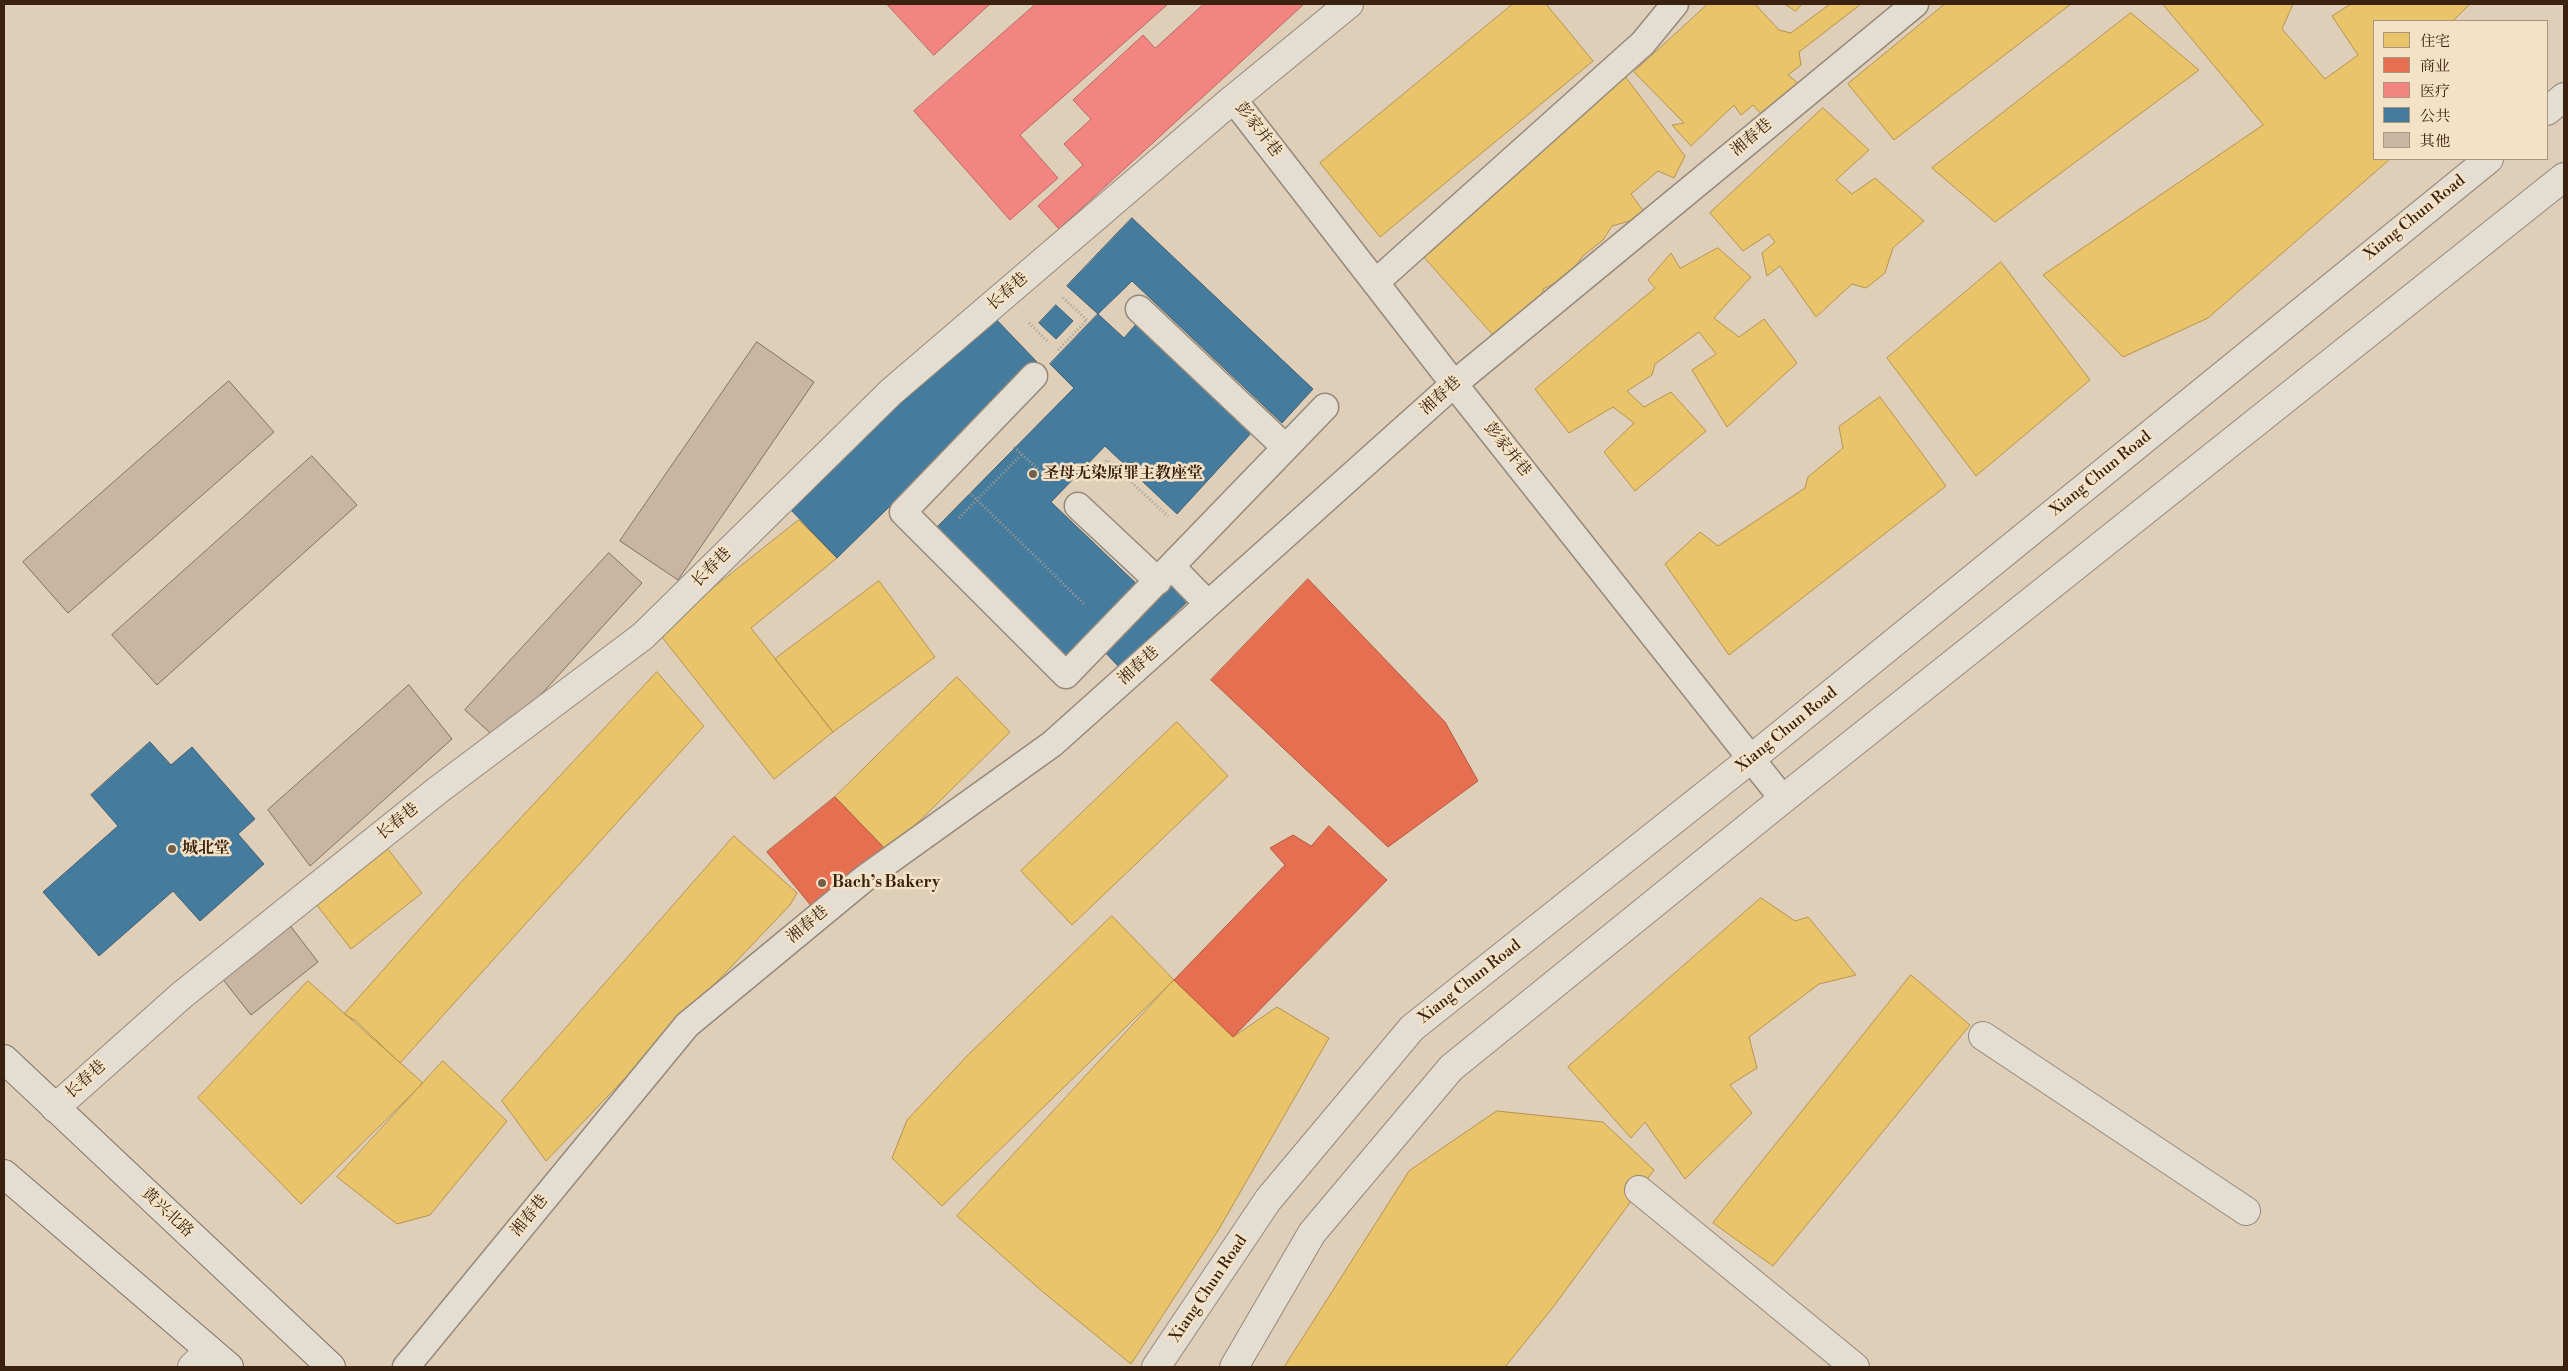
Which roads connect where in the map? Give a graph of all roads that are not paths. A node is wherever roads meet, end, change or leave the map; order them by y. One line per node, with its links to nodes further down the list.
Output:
1 (1349, 4): 5 (street, 长春巷)
2 (1675, 4): 9 (lane)
3 (1915, 4): 12 (lane, 湘春巷)
4 (2564, 97): 6 (street)
5 (1233, 98): 9 (lane, 彭家并巷); 22 (street, 长春巷)
6 (2548, 110)
7 (2488, 160): 18 (street, Xiang Chun Road)
8 (2564, 177): 19 (street)
9 (1376, 282): 12 (lane, 彭家并巷)
10 (1139, 308): 14 (lane)
11 (1034, 376): 16 (lane)
12 (1454, 384): 17 (lane, 湘春巷); 18 (lane, 彭家并巷)
13 (1325, 407): 14 (lane)
14 (1285, 447): 16 (lane)
15 (1074, 503): 16 (lane)
16 (1165, 574): 17 (lane)
17 (1208, 604): 29 (lane, 湘春巷)
18 (1752, 758): 19 (lane, 彭家并巷); 30 (street, Xiang Chun Road)
19 (1783, 799): 31 (street)
20 (1983, 1036): 25 (street)
21 (4, 1059): 22 (street, 黄兴北路)
22 (55, 1108): 28 (street, 黄兴北路)
23 (4, 1174): 26 (street)
24 (1639, 1190): 32 (street)
25 (2246, 1211)
26 (201, 1358): 27 (street)
27 (229, 1367)
28 (330, 1367)
29 (406, 1367)
30 (1156, 1367)
31 (1234, 1367)
32 (1854, 1367)

